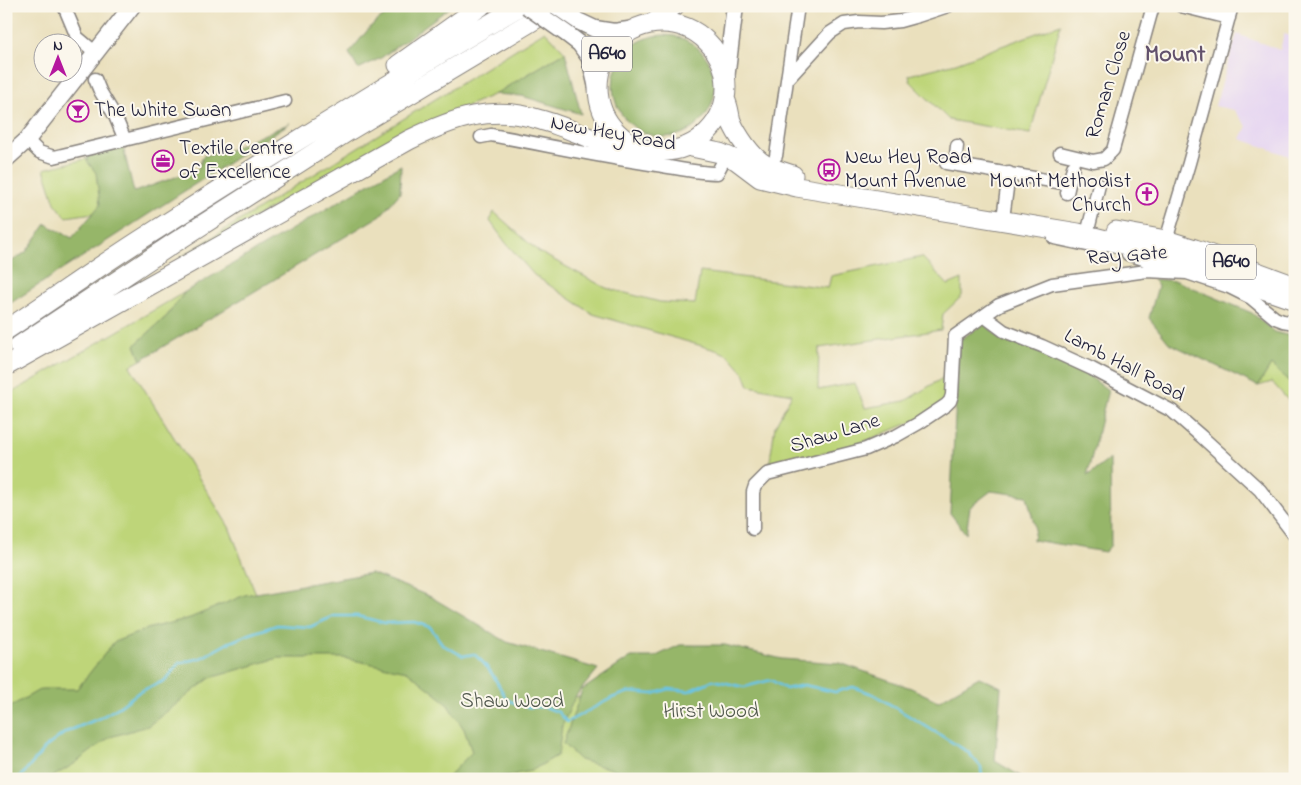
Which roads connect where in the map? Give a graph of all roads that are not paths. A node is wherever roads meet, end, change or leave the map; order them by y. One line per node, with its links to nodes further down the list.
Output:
1 (64, 6): 16 (street)
2 (132, 6): 16 (main road)
3 (481, 6): 35 (highway)
4 (520, 6): 35 (highway)
5 (527, 6): 15 (main road, New Hey Road / A640, bridge)
6 (556, 6): 15 (main road, New Hey Road / A640, bridge); 47 (highway)
7 (676, 6): 14 (main road)
8 (734, 6): 17 (main road)
9 (798, 6): 19 (street)
10 (948, 6): 19 (street)
11 (1153, 6): 30 (street, Roman Close)
12 (1181, 6): 13 (street)
13 (1230, 12): 41 (street)
14 (642, 27): 15 (main road, New Hey Road / A640); 17 (highway, A640); 20 (highway, A640)
15 (572, 28): 20 (main road, New Hey Road / A640)
16 (96, 53): 25 (main road)
17 (726, 79): 21 (highway, A640)
18 (95, 80): 26 (street)
19 (787, 80): 32 (street)
20 (598, 92): 29 (highway, A640)
21 (725, 99): 23 (highway, New Hey Road / A640); 27 (highway, A640)
22 (285, 100): 26 (street)
23 (735, 129): 31 (highway); 39 (highway, New Hey Road / A640)
24 (482, 137): 31 (street, New Hey Road)
25 (27, 140): 26 (street); 33 (main road)
26 (125, 140)
27 (687, 146): 29 (highway, A640); 31 (highway, New Hey Road / A640)
28 (957, 146): 36 (street)
29 (642, 148): 48 (highway)
30 (1060, 153)
31 (726, 156): 38 (highway, New Hey Road / A640)
32 (776, 156)
33 (6, 159)
34 (1073, 167): 36 (street)
35 (252, 169): 46 (highway)
36 (1009, 173): 39 (street)
37 (1099, 185): 40 (street)
38 (947, 211): 41 (highway, New Hey Road / A640); 42 (street, New Hey Road)
39 (1004, 211): 40 (highway, New Hey Road / A640)
40 (1089, 226): 41 (highway, New Hey Road / A640)
41 (1164, 247): 43 (highway, New Hey Road / A640)
42 (1187, 273): 44 (street, Ray Gate); 45 (street, Ray Gate)
43 (1294, 295)
44 (987, 314): 49 (street, Shaw Lane); 50 (street, Lamb Hall Road)
45 (1295, 323)
46 (6, 330)
47 (6, 354)
48 (6, 366)
49 (753, 529)
50 (1295, 536)

